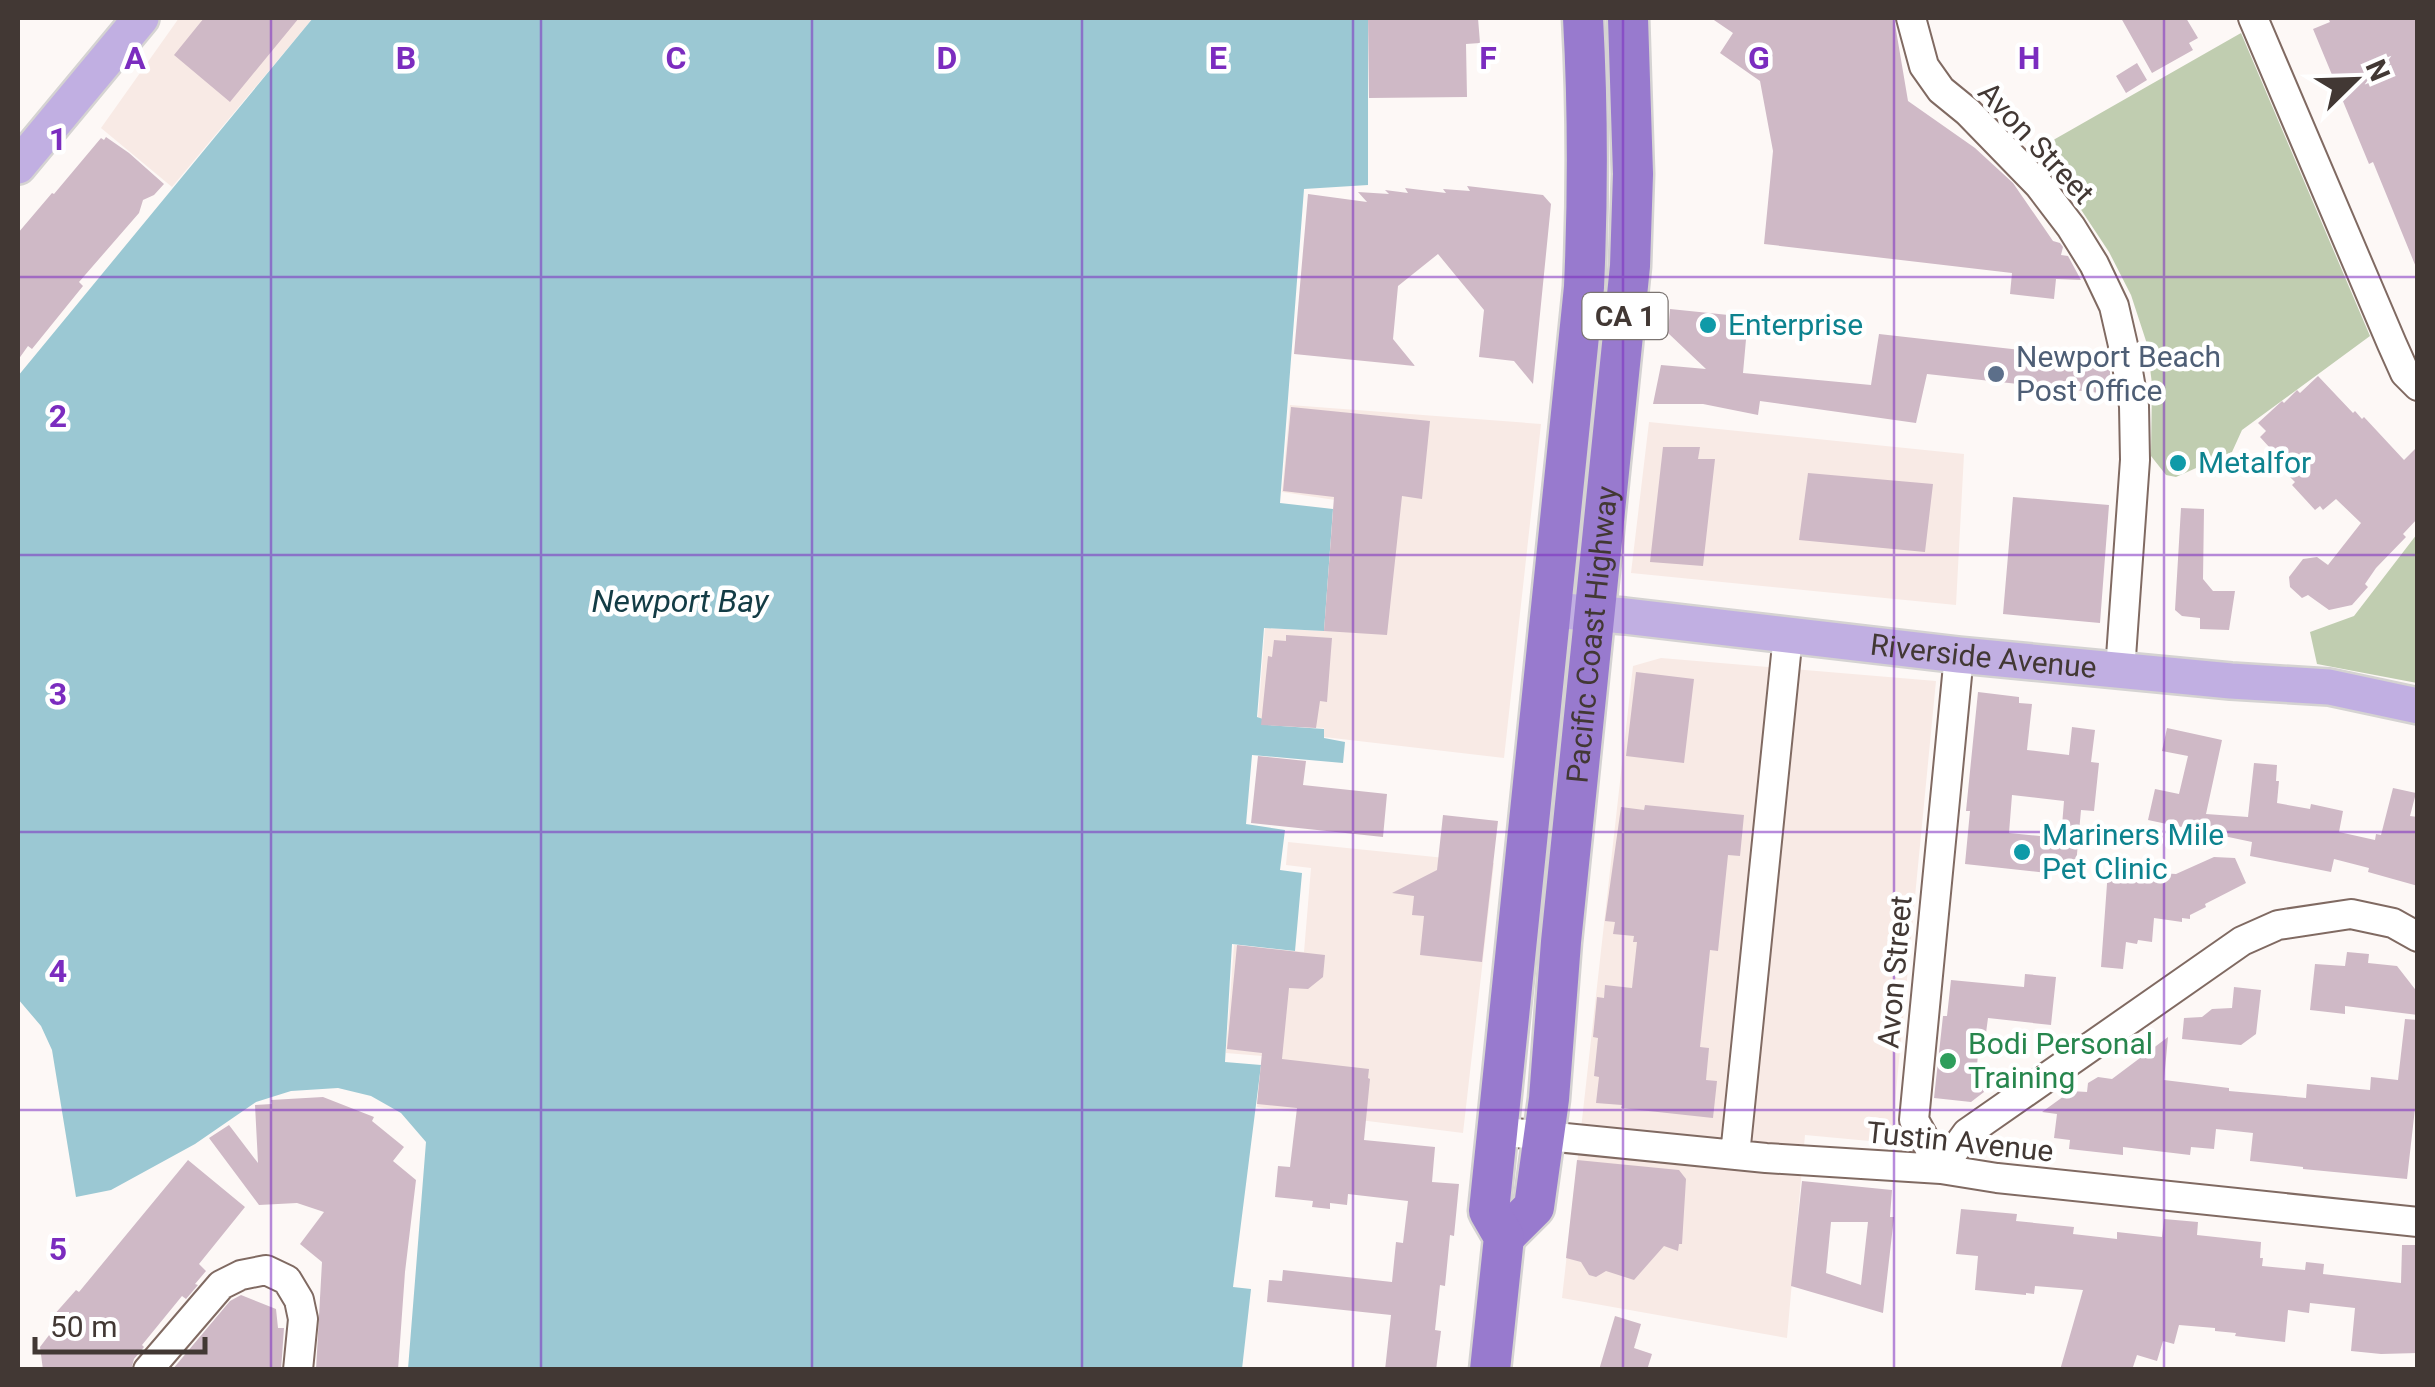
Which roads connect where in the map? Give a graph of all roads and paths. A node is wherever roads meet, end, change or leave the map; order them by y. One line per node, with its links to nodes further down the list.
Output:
1 (141, 18): 6 (main road)
2 (1583, 18): 8 (highway, Pacific Coast Highway / CA 1)
3 (1628, 18): 9 (highway, Pacific Coast Highway / CA 1)
4 (1911, 18): 12 (street, Avon Street)
5 (2254, 18): 7 (street)
6 (18, 166)
7 (2418, 386)
8 (1551, 610): 9 (main road, Riverside Avenue); 15 (highway, Pacific Coast Highway / CA 1)
9 (1594, 613): 10 (main road, Riverside Avenue); 16 (highway, Pacific Coast Highway / CA 1)
10 (1788, 635): 11 (main road, Riverside Avenue); 17 (street)
11 (1959, 655): 12 (main road, Riverside Avenue); 18 (street, Avon Street)
12 (2120, 671): 13 (main road, Riverside Avenue)
13 (2418, 706)
14 (2418, 937): 18 (street)
15 (1496, 1131): 16 (street, Tustin Avenue); 20 (highway, Pacific Coast Highway / CA 1)
16 (1543, 1136): 17 (street, Tustin Avenue); 20 (highway, Pacific Coast Highway / CA 1)
17 (1735, 1155): 18 (street, Tustin Avenue)
18 (1942, 1169): 19 (street, Tustin Avenue)
19 (2418, 1222)
20 (1504, 1238): 23 (highway, Pacific Coast Highway / CA 1)
21 (148, 1370): 22 (street)
22 (298, 1370)
23 (1490, 1370)

